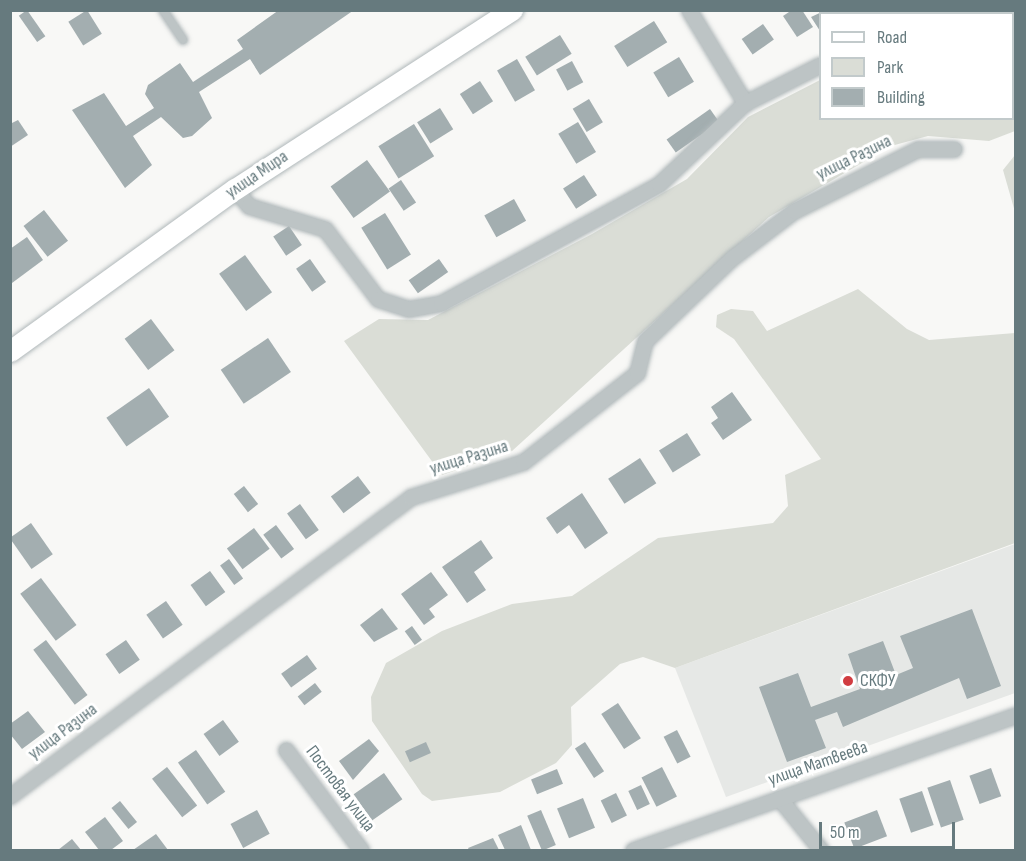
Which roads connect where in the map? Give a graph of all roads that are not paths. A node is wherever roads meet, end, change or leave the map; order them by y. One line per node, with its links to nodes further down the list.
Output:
1 (163, 10): 4 (lane)
2 (512, 10): 8 (main road, улица Мира)
3 (689, 10): 6 (street)
4 (183, 40)
5 (819, 66): 6 (street)
6 (745, 103): 8 (street)
7 (954, 149): 12 (street, улица Разина)
8 (235, 189): 9 (main road, улица Мира)
9 (10, 351)
10 (1016, 716): 13 (street, улица Матвеева)
11 (286, 750): 14 (street, Постовая улица)
12 (10, 796)
13 (779, 798): 15 (street, улица Матвеева); 16 (street)
14 (361, 850)
15 (633, 850)
16 (821, 850)

